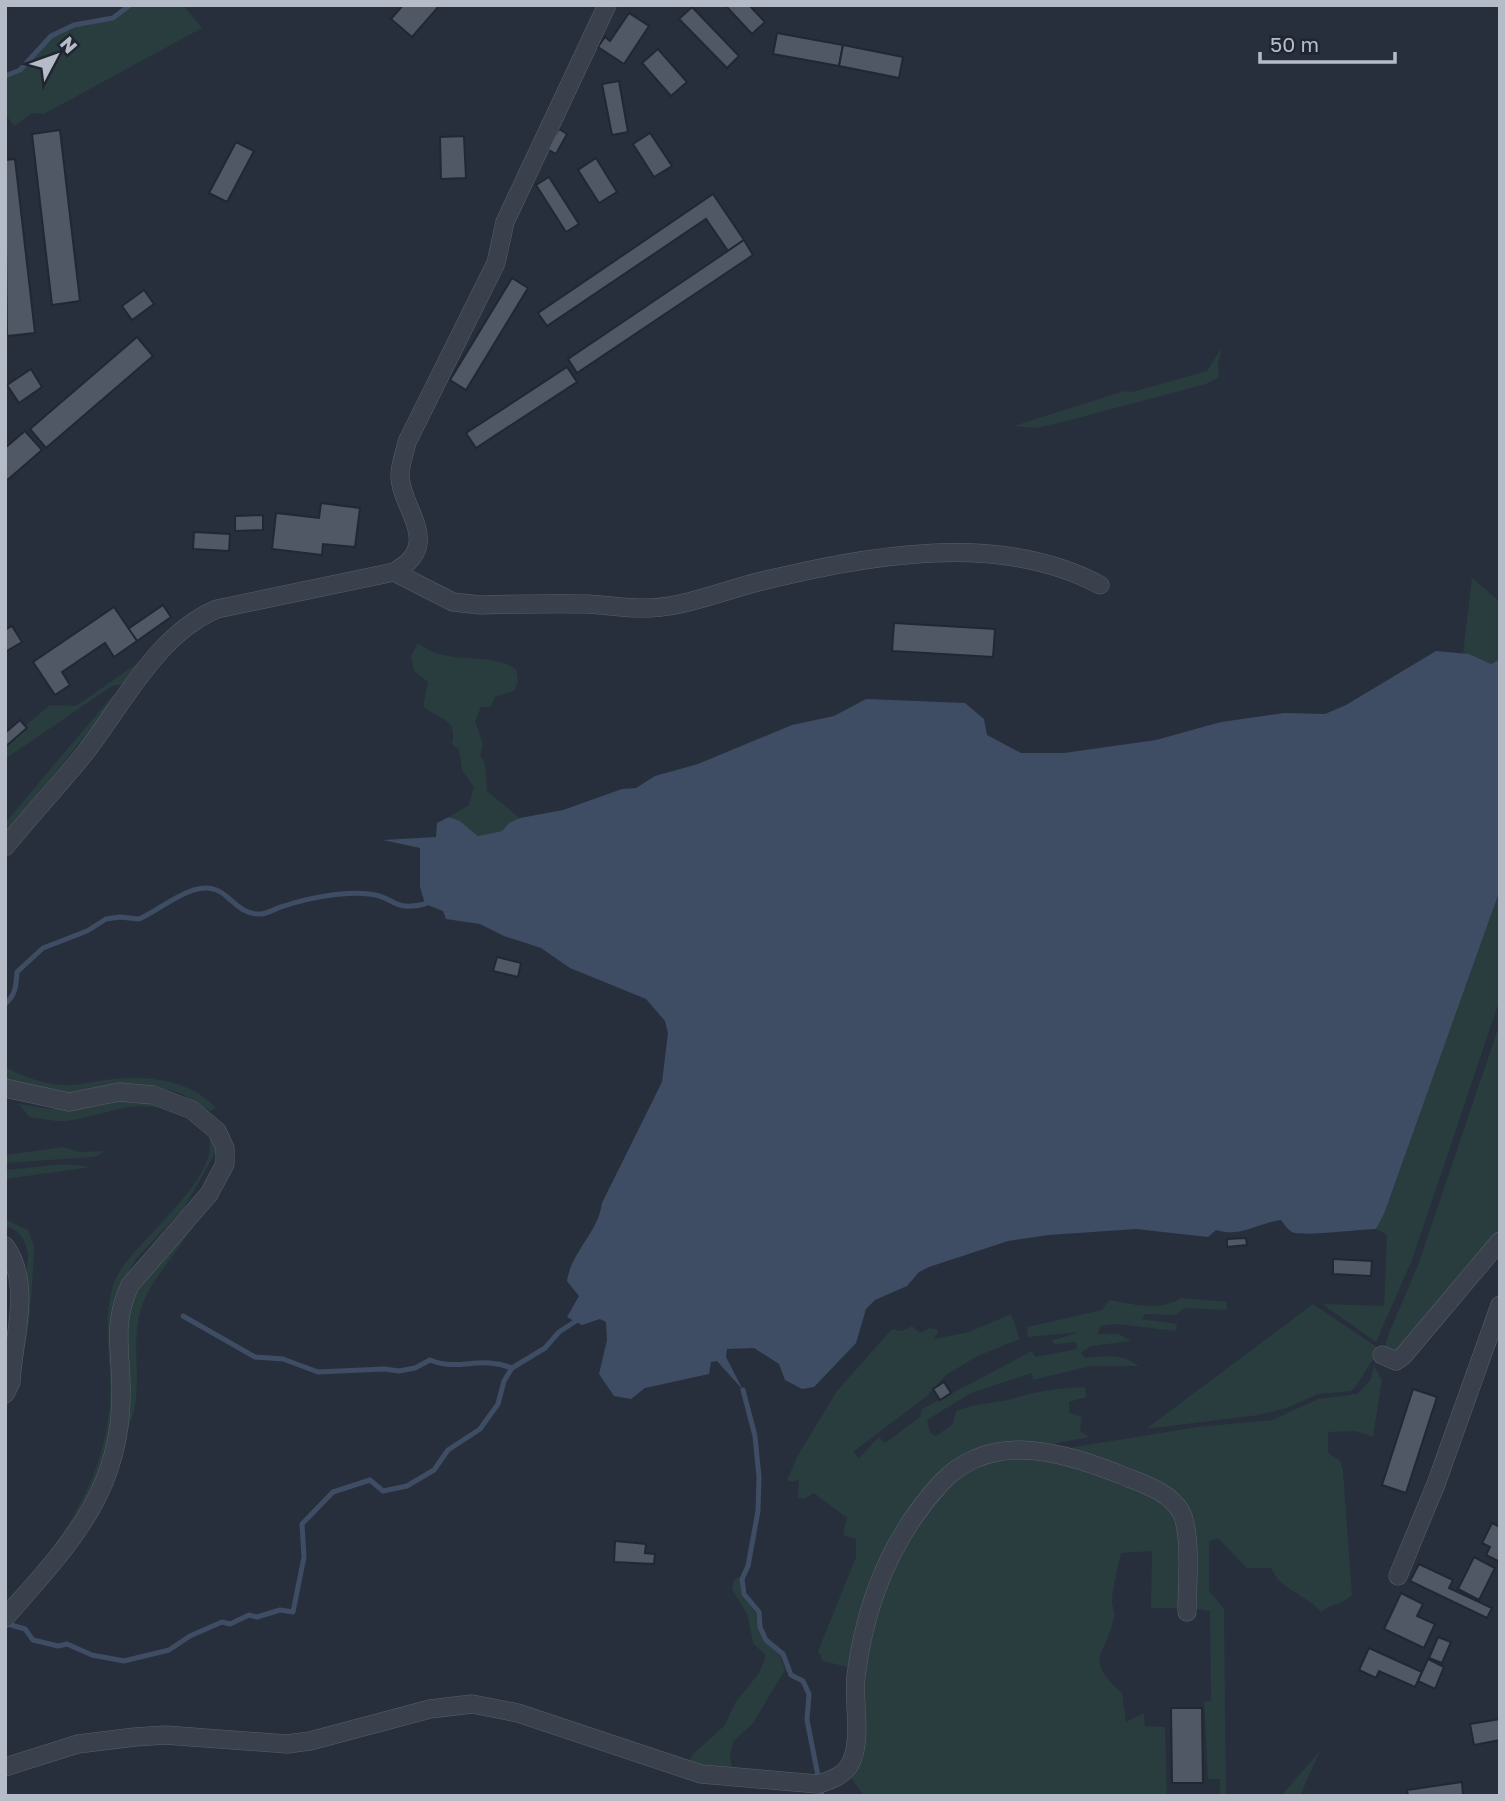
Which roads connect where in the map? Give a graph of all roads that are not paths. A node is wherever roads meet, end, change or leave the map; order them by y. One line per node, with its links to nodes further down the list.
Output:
1 (607, 5): 2 (street)
2 (394, 572): 3 (street); 4 (street)
3 (1100, 585)
4 (5, 847)
5 (5, 1088): 13 (street)
6 (1500, 1241): 9 (street)
7 (5, 1246): 10 (street)
8 (1500, 1305): 11 (street)
9 (1382, 1355)
10 (5, 1394)
11 (1398, 1576)
12 (1187, 1612): 14 (street)
13 (5, 1618)
14 (5, 1767)

